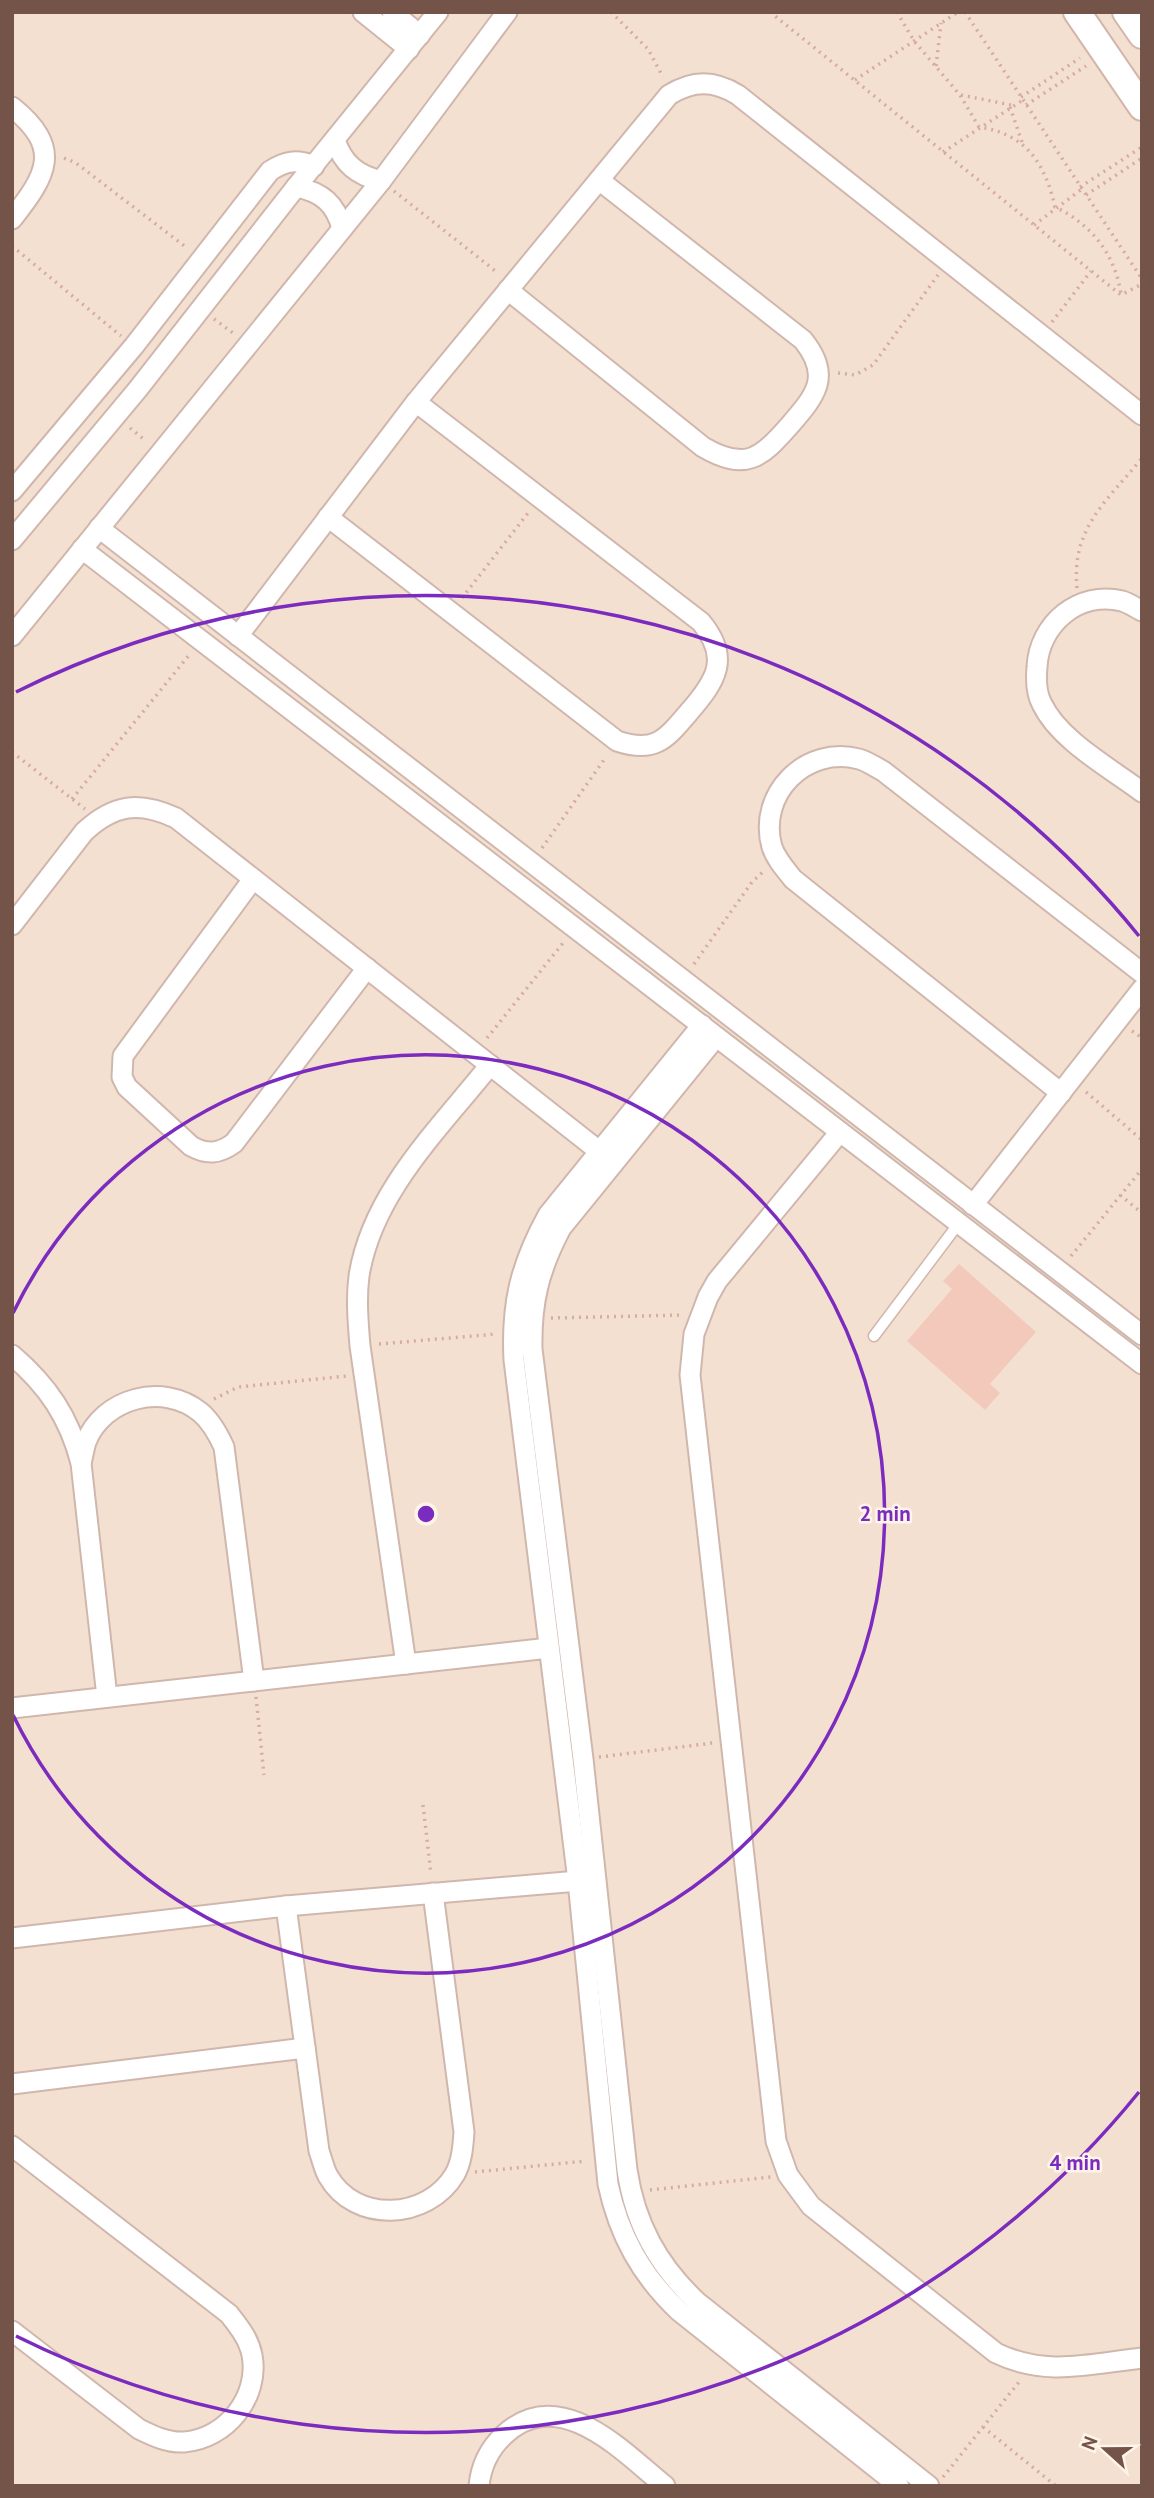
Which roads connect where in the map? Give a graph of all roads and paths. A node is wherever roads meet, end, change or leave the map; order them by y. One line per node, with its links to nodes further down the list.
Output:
1 (363, 12): 15 (street)
2 (393, 12): 15 (street)
3 (438, 12): 15 (street)
4 (508, 12): 35 (street)
5 (611, 12): 19 (path)
6 (770, 12): 18 (path)
7 (897, 12): 14 (path)
8 (958, 12): 12 (path)
9 (965, 12): 21 (path)
10 (1077, 12): 16 (street)
11 (1126, 12): 13 (street)
12 (942, 23): 14 (path); 17 (path)
13 (1142, 35)
14 (914, 41): 17 (path); 18 (path)
15 (415, 42): 27 (street)
16 (1102, 49): 21 (path); 22 (path); 25 (street)
17 (936, 66): 20 (path)
18 (855, 80): 30 (path)
19 (669, 95): 34 (street); 45 (street)
20 (960, 95): 23 (path); 26 (path)
21 (1022, 98): 22 (path); 23 (path)
22 (1026, 105): 37 (path)
23 (1012, 106): 26 (path); 28 (path)
24 (12, 107): 31 (street)
25 (1142, 107)
26 (979, 127): 28 (path); 30 (path)
27 (335, 140): 33 (street); 35 (street)
28 (1023, 144): 39 (path)
29 (1142, 147): 37 (path)
30 (943, 152): 41 (path)
31 (45, 155): 40 (street); 44 (path)
32 (1142, 158): 38 (path)
33 (314, 166): 36 (street); 44 (street)
34 (599, 180): 49 (street); 55 (street)
35 (381, 181): 42 (street); 49 (path)
36 (296, 187): 42 (street); 51 (street)
37 (1081, 188): 38 (path); 39 (path)
38 (1086, 195): 47 (path)
39 (1055, 207): 41 (path); 50 (path)
40 (12, 219)
41 (1034, 225): 46 (path)
42 (342, 229): 53 (street)
43 (12, 246): 54 (path)
44 (200, 258): 54 (street)
45 (948, 261): 52 (street); 55 (path)
46 (1091, 271): 50 (path); 52 (path)
47 (1140, 271): 48 (path)
48 (1142, 281): 50 (path)
49 (511, 287): 55 (street); 56 (street)
50 (1121, 295)
51 (202, 309): 53 (path); 58 (street)
52 (1041, 335): 57 (street)
53 (248, 345): 59 (street)
54 (134, 346): 61 (street)
55 (819, 368)
56 (416, 402): 62 (street); 63 (street)
57 (1142, 415)
58 (115, 416): 59 (path); 65 (street)
59 (161, 452): 64 (street)
60 (1142, 458): 67 (path)
61 (12, 491)
62 (540, 497): 69 (path); 73 (street)
63 (328, 517): 69 (street); 71 (street)
64 (99, 528): 66 (street); 71 (street)
65 (12, 540)
66 (82, 549): 70 (street); 72 (street)
67 (1079, 604): 68 (street); 75 (street)
68 (1142, 611)
69 (450, 612): 73 (street)
70 (12, 636)
71 (238, 636): 78 (street)
72 (201, 640): 76 (path); 82 (street)
73 (617, 741): 78 (path)
74 (12, 752): 76 (path)
75 (1142, 792)
76 (72, 799): 77 (path)
77 (98, 819): 80 (street); 81 (street)
78 (531, 863): 85 (street)
79 (780, 864): 84 (street); 85 (path); 89 (street)
80 (253, 878): 83 (street); 83 (street)
81 (12, 925)
82 (575, 928): 87 (street); 88 (path)
83 (367, 968): 88 (street)
84 (1142, 973)
85 (683, 980): 95 (street)
86 (1142, 989): 89 (street)
87 (709, 1031): 90 (street); 92 (street); 100 (street)
88 (482, 1059): 92 (street); 104 (street)
89 (1066, 1086): 91 (path); 95 (street)
90 (840, 1132): 97 (street); 99 (street)
91 (1142, 1140)
92 (599, 1151): 101 (street)
93 (1142, 1169): 94 (path)
94 (1120, 1195): 96 (path); 98 (path)
95 (973, 1205): 98 (street)
96 (1142, 1213)
97 (959, 1223): 103 (lane); 106 (street)
98 (1059, 1271): 102 (street)
99 (700, 1314): 100 (path); 115 (street)
100 (531, 1319): 116 (street)
101 (512, 1332): 104 (path); 110 (street)
102 (1142, 1335)
103 (874, 1336)
104 (360, 1346): 107 (street)
105 (12, 1355): 109 (street)
106 (1142, 1364)
107 (364, 1374): 108 (path); 111 (street)
108 (199, 1411): 109 (street); 112 (street)
109 (81, 1463): 113 (street)
110 (549, 1648): 111 (street); 119 (street)
111 (406, 1664): 112 (street)
112 (254, 1681): 113 (street); 117 (path)
113 (107, 1697): 114 (street)
114 (12, 1708)
115 (732, 1741): 116 (path); 128 (street)
116 (583, 1759): 129 (street)
117 (264, 1775)
118 (423, 1805): 120 (path)
119 (578, 1881): 120 (street); 126 (street)
120 (433, 1893): 121 (street); 127 (street)
121 (286, 1906): 122 (street); 123 (street)
122 (12, 1938)
123 (305, 2048): 124 (street); 127 (street)
124 (12, 2084)
125 (12, 2146): 130 (street)
126 (606, 2159): 127 (path); 136 (street)
127 (455, 2174)
128 (788, 2175): 129 (path); 132 (street)
129 (631, 2192): 137 (street)
130 (12, 2331)
131 (1142, 2358): 132 (street)
132 (1032, 2366): 133 (path)
133 (983, 2427): 138 (path); 139 (path)
134 (479, 2486): 135 (street)
135 (665, 2486)
136 (899, 2486)
137 (929, 2486)
138 (936, 2486)
139 (1056, 2486)

